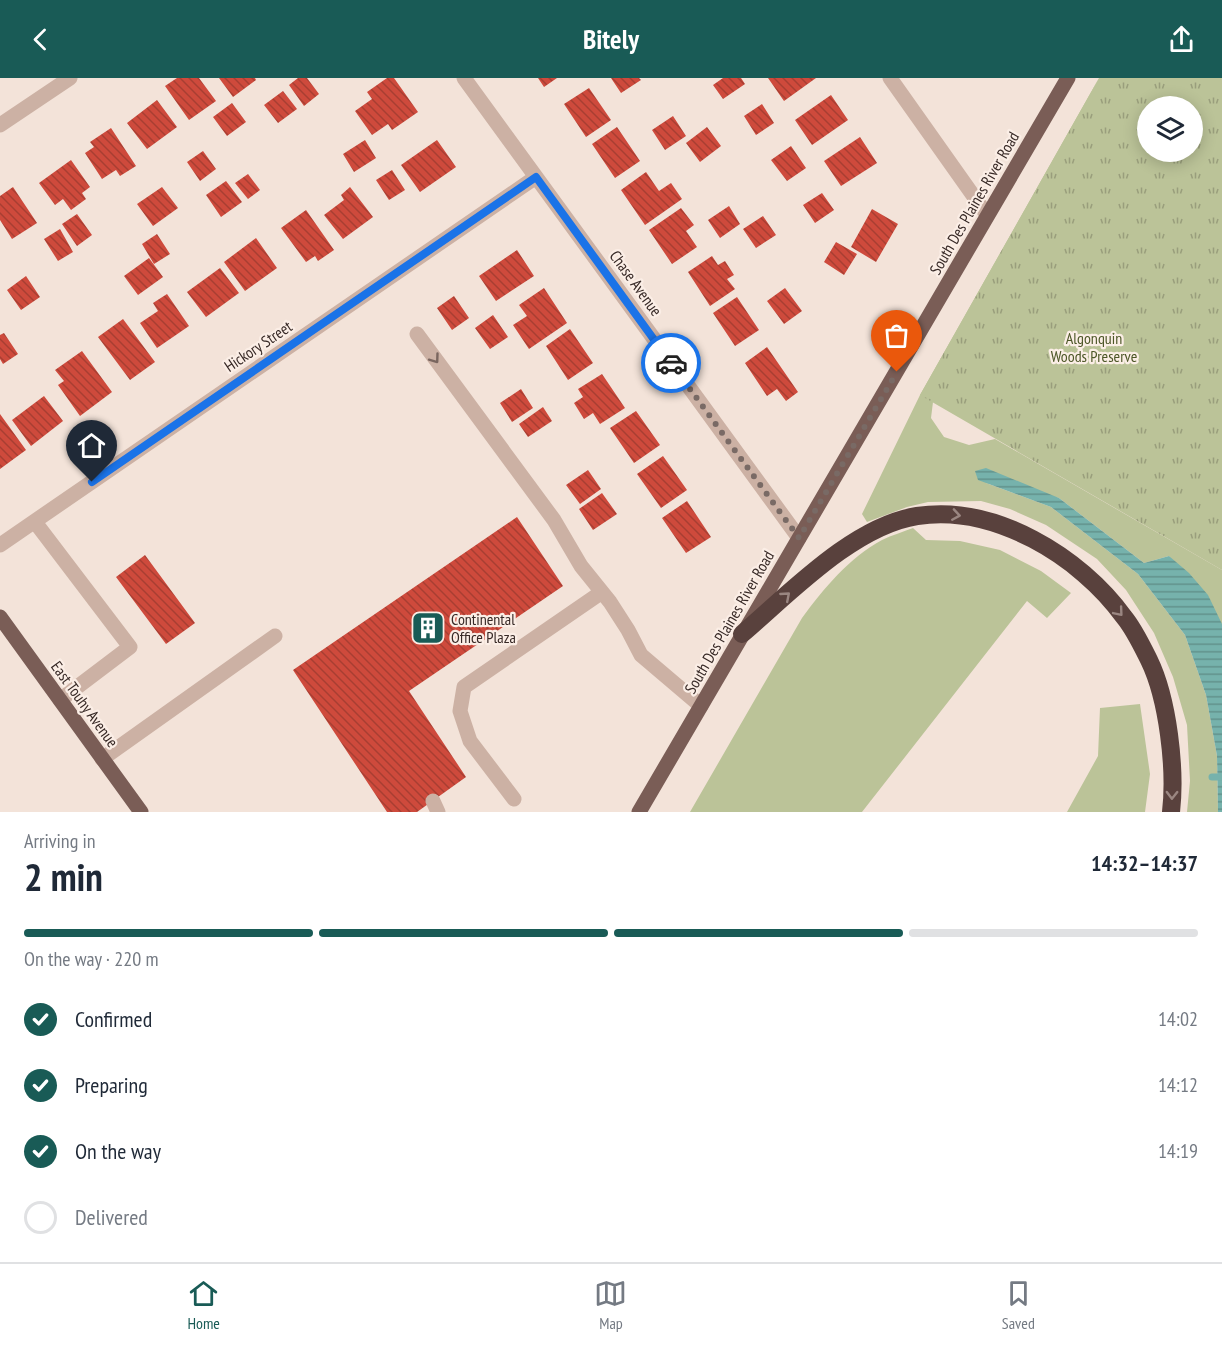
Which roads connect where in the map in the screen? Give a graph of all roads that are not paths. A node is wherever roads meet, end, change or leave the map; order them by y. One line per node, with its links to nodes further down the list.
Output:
1 (70, 78): 5 (street)
2 (464, 78): 6 (street, Chase Avenue)
3 (890, 78): 7 (street)
4 (1068, 78): 7 (main road, South Des Plaines River Road)
5 (0, 125)
6 (536, 177): 9 (street, Hickory Street); 10 (street, Chase Avenue)
7 (987, 215): 10 (main road, South Des Plaines River Road)
8 (417, 334): 12 (street, one-way to 12)
9 (34, 522): 11 (street, Hickory Street); 16 (street)
10 (799, 538): 14 (main road, South Des Plaines River Road)
11 (0, 545)
12 (602, 592): 17 (street); 19 (street)
13 (0, 616): 16 (main road, East Touhy Avenue)
14 (742, 634): 17 (main road, South Des Plaines River Road); 22 (highway, one-way to 22)
15 (275, 636): 18 (street)
16 (60, 700): 18 (main road, East Touhy Avenue)
17 (701, 706): 21 (main road, South Des Plaines River Road)
18 (102, 759): 20 (main road, East Touhy Avenue)
19 (514, 799)
20 (141, 812)
21 (639, 812)
22 (1171, 812)

